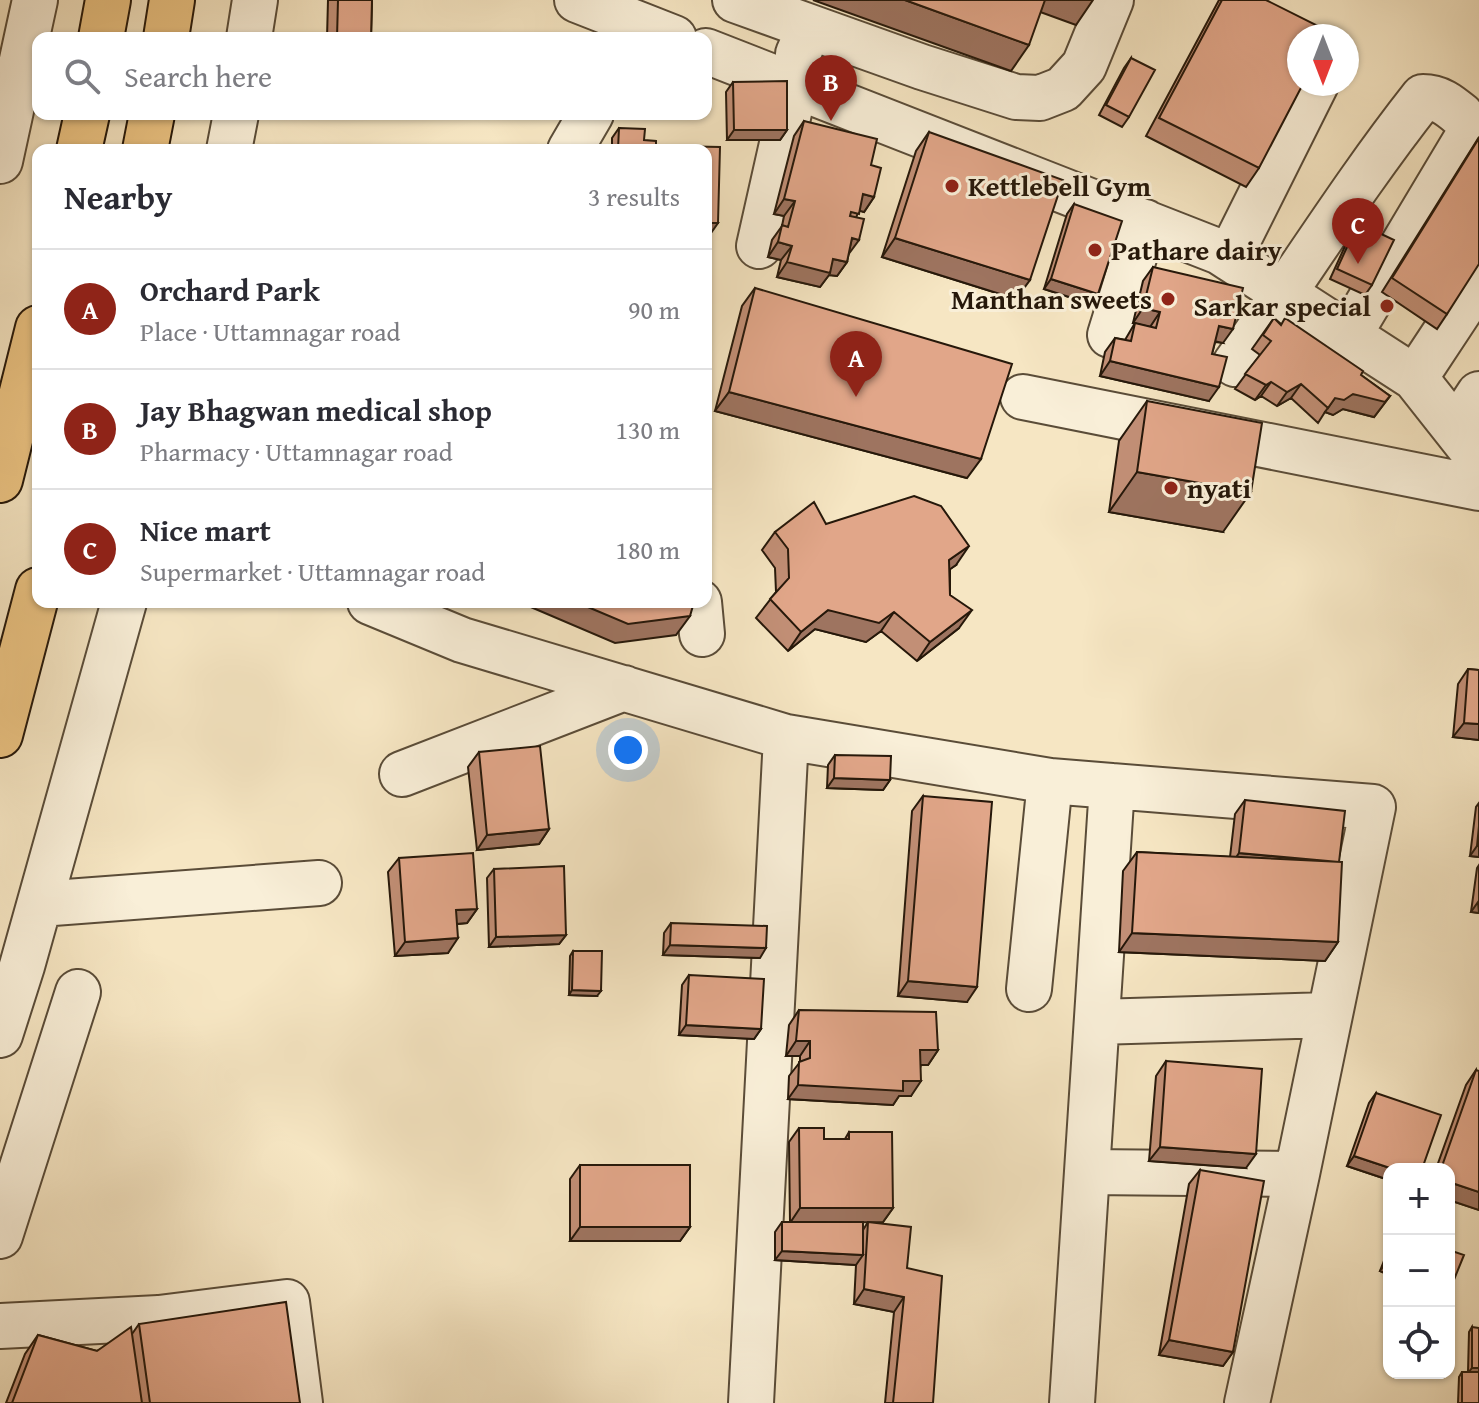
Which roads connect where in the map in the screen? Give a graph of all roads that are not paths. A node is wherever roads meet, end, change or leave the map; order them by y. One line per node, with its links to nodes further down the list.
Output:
1 (35, 0): 23 (street)
2 (108, 0): 9 (highway)
3 (172, 0): 10 (highway)
4 (255, 0): 11 (street)
5 (577, 0): 12 (street)
6 (735, 0): 8 (street)
7 (1111, 0): 8 (street)
8 (810, 27): 14 (street)
9 (102, 32)
10 (167, 32)
11 (250, 32)
12 (647, 32)
13 (712, 53): 14 (street)
14 (790, 84): 24 (street); 25 (street)
15 (1310, 96): 26 (street)
16 (86, 120): 20 (highway)
17 (151, 120): 21 (highway)
18 (588, 120): 22 (street)
19 (1470, 125): 28 (street); 29 (street)
20 (80, 144)
21 (146, 144)
22 (574, 144)
23 (0, 161)
24 (1145, 222): 26 (street); 30 (street)
25 (759, 246)
26 (1229, 258): 28 (street)
27 (1479, 281): 33 (street)
28 (1285, 294): 29 (street); 32 (street)
29 (1356, 324): 33 (street)
30 (1110, 335)
31 (32, 352): 37 (highway)
32 (1235, 364)
33 (1421, 369): 36 (street)
34 (1479, 394): 36 (street)
35 (1023, 397): 38 (street)
36 (1467, 444)
37 (0, 480)
38 (1479, 488)
39 (33, 608): 43 (highway)
40 (122, 608): 49 (street)
41 (385, 608): 42 (street)
42 (624, 688): 44 (street); 45 (street)
43 (0, 735)
44 (786, 737): 46 (street); 60 (street)
45 (402, 774)
46 (1050, 781): 47 (street); 50 (street)
47 (1112, 786): 52 (street); 53 (street)
48 (319, 883): 49 (street)
49 (40, 904): 54 (street)
50 (1029, 989)
51 (78, 992): 57 (street)
52 (1329, 1015): 53 (street); 56 (street)
53 (1097, 1022): 55 (street)
54 (0, 1035)
55 (1088, 1172): 56 (street); 61 (street)
56 (1297, 1174): 62 (street)
57 (0, 1236)
58 (0, 1326): 59 (street)
59 (300, 1403)
60 (751, 1403)
61 (1072, 1403)
62 (1247, 1403)

